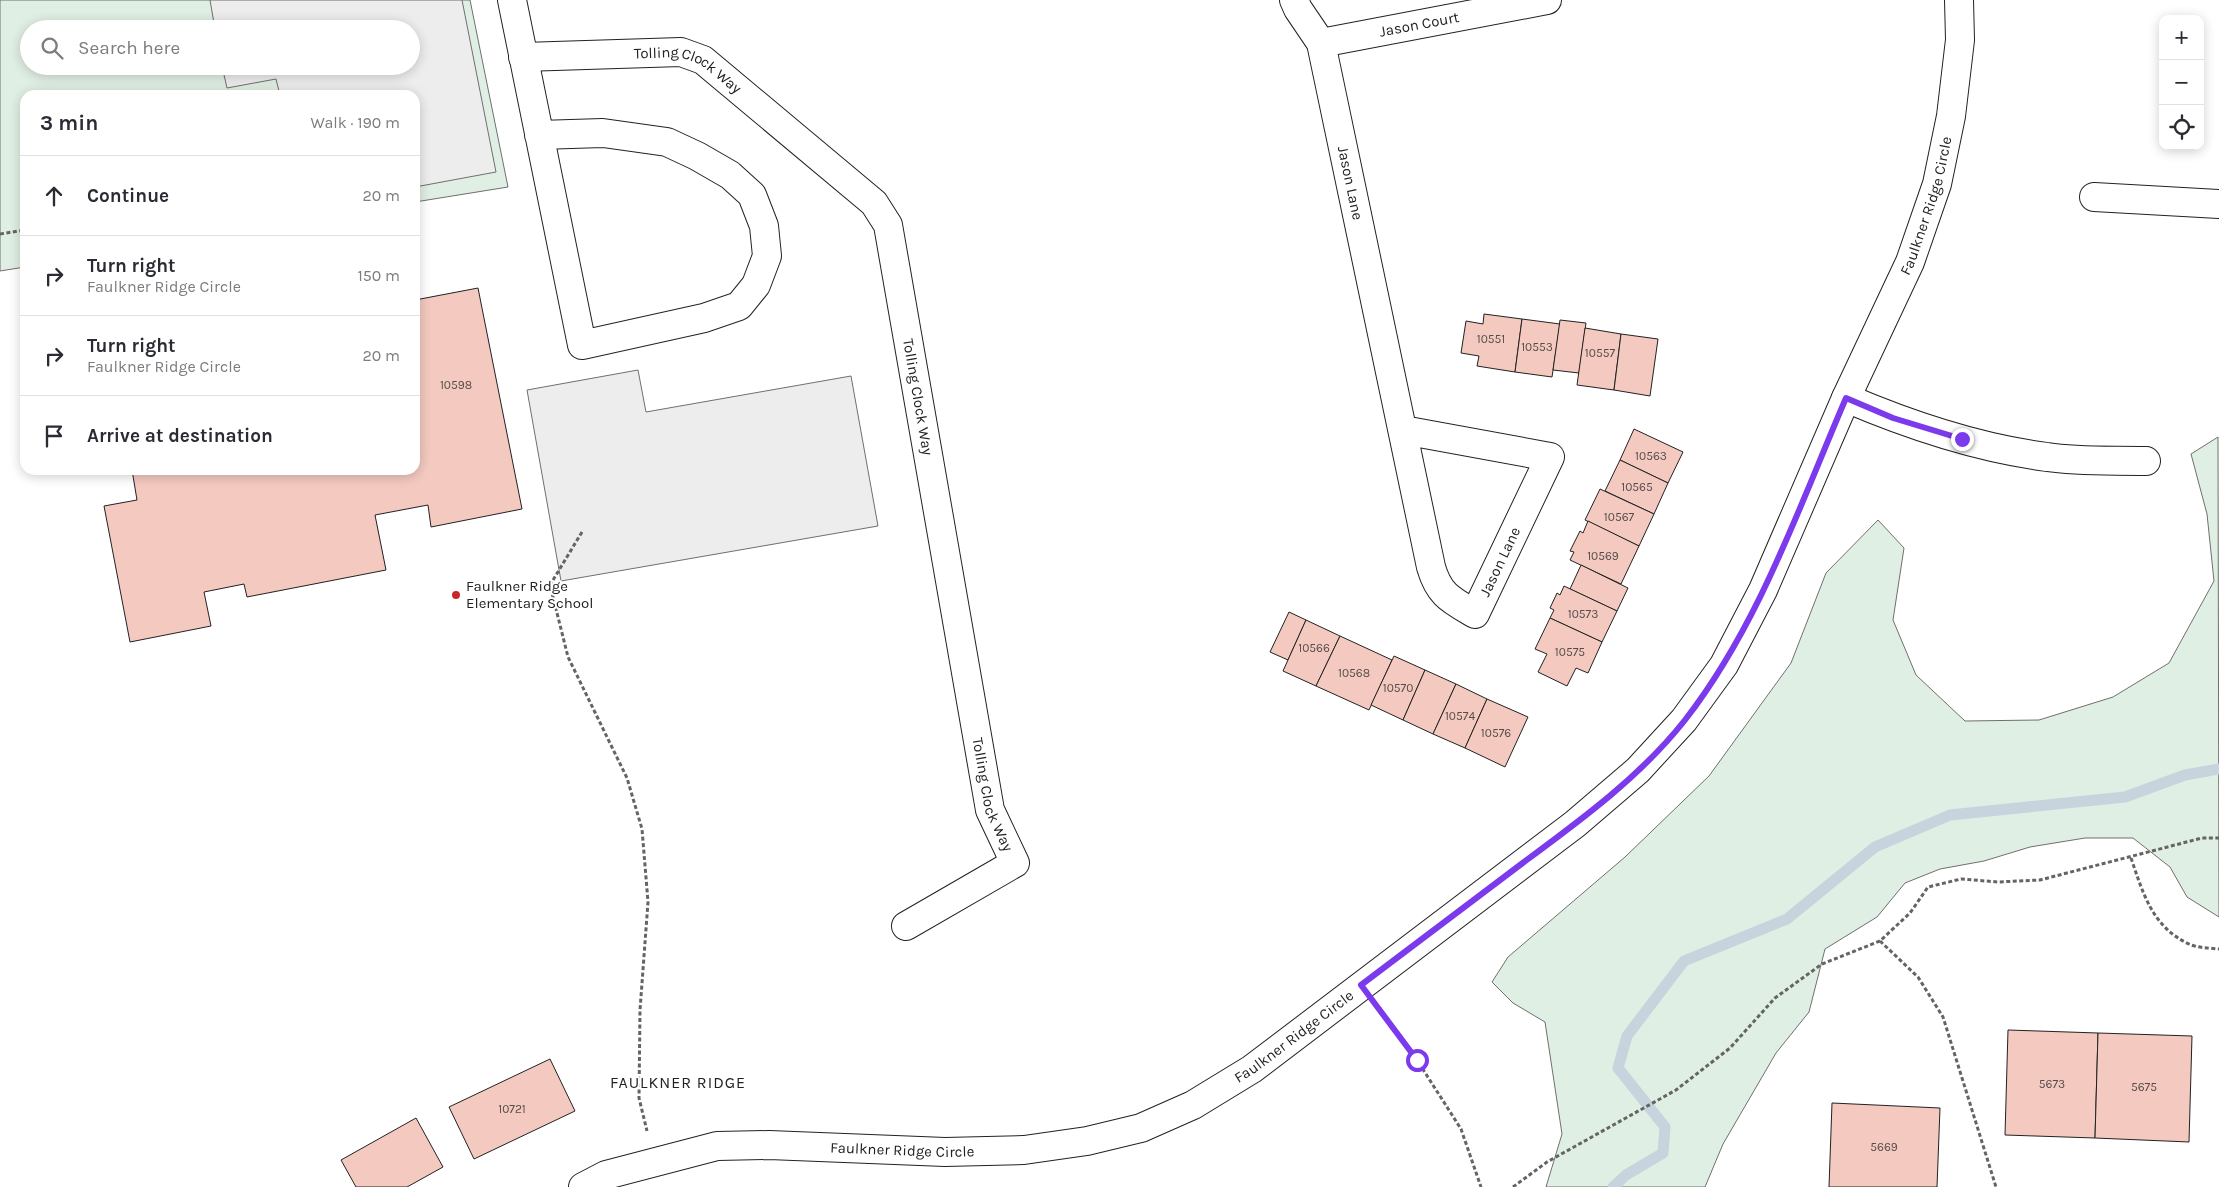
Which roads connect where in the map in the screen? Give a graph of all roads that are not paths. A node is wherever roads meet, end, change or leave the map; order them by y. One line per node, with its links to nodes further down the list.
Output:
1 (512, 0): 6 (street)
2 (1294, 0): 5 (street, Jason Lane)
3 (1547, 0): 5 (street, Jason Court)
4 (1959, 0): 10 (street, Faulkner Ridge Circle)
5 (1321, 43): 11 (street, Jason Lane)
6 (524, 57): 7 (street); 13 (street, Tolling Clock Way)
7 (539, 135): 7 (street)
8 (2094, 197): 9 (street)
9 (2219, 204)
10 (1846, 398): 12 (street); 14 (street, Faulkner Ridge Circle)
11 (1403, 430): 11 (street, Jason Lane)
12 (2146, 461)
13 (906, 926)
14 (583, 1187)

